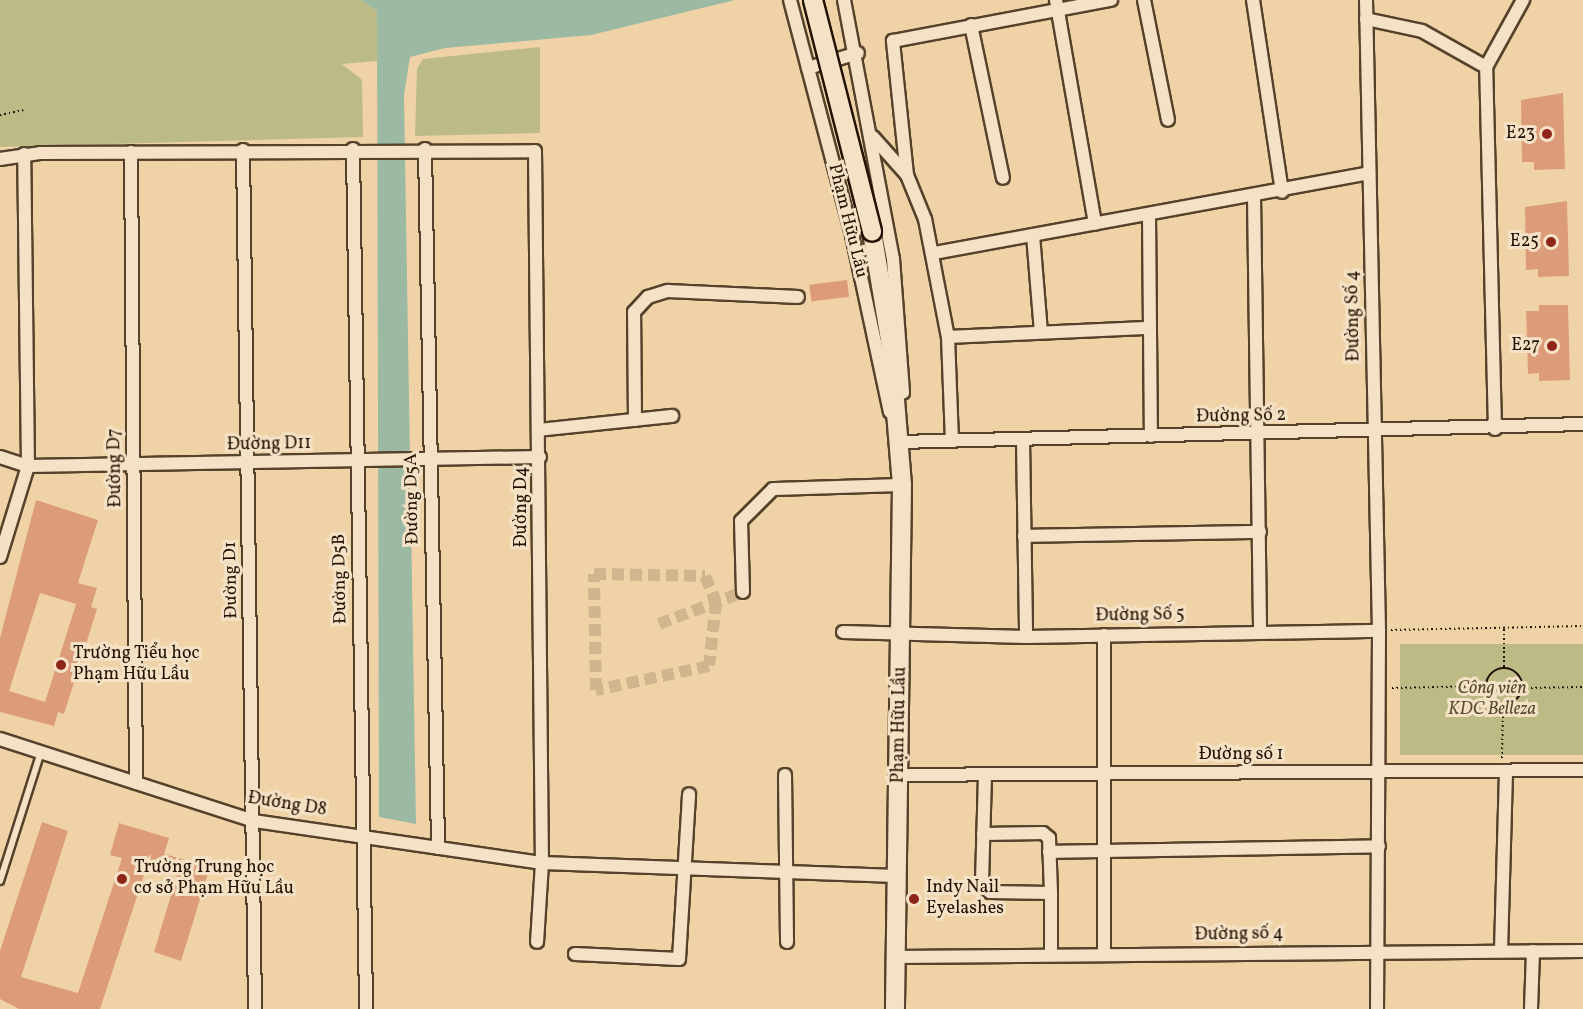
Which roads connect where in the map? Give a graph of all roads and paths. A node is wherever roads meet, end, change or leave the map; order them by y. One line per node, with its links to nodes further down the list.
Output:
1 (790, 0): 14 (street, Phạm Hữu Lầu)
2 (813, 0): 48 (main road, Phạm Hữu Lầu, bridge)
3 (844, 0): 12 (street, Phạm Hữu Lầu)
4 (1111, 0): 9 (street)
5 (1144, 0): 17 (street)
6 (1252, 0): 28 (street)
7 (1366, 0): 10 (street, Đường Số 4)
8 (1523, 0): 13 (street)
9 (1056, 5): 11 (street); 31 (street)
10 (1366, 19): 13 (street); 25 (street, Đường Số 4)
11 (971, 25): 26 (street); 27 (street)
12 (857, 49): 14 (street); 18 (street, Phạm Hữu Lầu)
13 (1486, 67): 41 (street)
14 (808, 68): 48 (street, Phạm Hữu Lầu)
15 (23, 110): 16 (path)
16 (0, 115)
17 (1168, 120)
18 (872, 136): 26 (street); 48 (street, Phạm Hữu Lầu)
19 (353, 149): 20 (street); 21 (street); 51 (street, Đường D5B)
20 (425, 149): 42 (street, Đường D4); 52 (street, Đường D5A)
21 (243, 150): 22 (street); 53 (street, Đường D1)
22 (131, 152): 23 (street); 54 (street, Đường D7)
23 (24, 154): 24 (street); 55 (street)
24 (0, 159)
25 (1369, 173): 28 (street); 43 (street, Đường Số 4)
26 (907, 175): 33 (street)
27 (1003, 178)
28 (1282, 192): 29 (street)
29 (1254, 196): 30 (street); 44 (street)
30 (1149, 215): 31 (street); 35 (street)
31 (1095, 224): 32 (street)
32 (1033, 235): 33 (street); 36 (street)
33 (934, 253): 37 (street)
34 (798, 297): 39 (street)
35 (1150, 328): 36 (street); 45 (street)
36 (1041, 333): 37 (street)
37 (948, 337): 47 (street)
38 (672, 416): 39 (street)
39 (635, 420): 42 (street)
40 (1583, 424): 41 (street, Đường Số 2)
41 (1495, 429): 43 (street, Đường Số 2)
42 (538, 430): 50 (street, Đường D4)
43 (1375, 432): 44 (street, Đường Số 2); 63 (street, Đường Số 4)
44 (1260, 434): 45 (street, Đường Số 2); 57 (street)
45 (1151, 436): 46 (street, Đường Số 2)
46 (1023, 439): 47 (street, Đường Số 2); 58 (street)
47 (952, 440): 48 (street, Đường Số 2)
48 (900, 442): 56 (main road, Phạm Hữu Lầu)
49 (0, 457): 55 (street, Đường D11)
50 (540, 457): 52 (street, Đường D11); 93 (street, Đường D4)
51 (363, 461): 52 (street, Đường D11); 53 (street, Đường D11); 87 (street, Đường D5B)
52 (431, 461): 90 (street, Đường D5A)
53 (248, 463): 54 (street, Đường D11); 86 (street, Đường D1)
54 (134, 464): 55 (street, Đường D11); 84 (street, Đường D7)
55 (28, 465): 59 (street)
56 (902, 484): 60 (street); 67 (main road, Phạm Hữu Lầu)
57 (1260, 532): 58 (street); 65 (street)
58 (1024, 536): 68 (street)
59 (0, 557)
60 (743, 592)
61 (1583, 626): 62 (path)
62 (1504, 628): 63 (path); 69 (path)
63 (1379, 631): 65 (street, Đường Số 5); 72 (street)
64 (843, 632): 67 (street, Đường Số 5)
65 (1260, 632): 66 (street, Đường Số 5)
66 (1104, 635): 68 (street, Đường Số 5); 80 (street, Đường Số 5)
67 (901, 636): 68 (street, Đường Số 5); 82 (main road, Phạm Hữu Lầu)
68 (1026, 637)
69 (1504, 668): 70 (path); 73 (path)
70 (1486, 686): 72 (path); 74 (path)
71 (1583, 687): 73 (path)
72 (1379, 688): 79 (street)
73 (1522, 688): 74 (path)
74 (1503, 704): 78 (path)
75 (0, 739): 76 (street, Đường D8)
76 (41, 752): 84 (street, Đường D8); 97 (lane)
77 (1583, 770): 78 (street, Đường số 1)
78 (1504, 771): 79 (street, Đường số 1); 101 (street)
79 (1379, 772): 80 (street, Đường số 1); 89 (street)
80 (1104, 774): 83 (street, Đường số 1); 91 (street, Đường Số 5)
81 (785, 775): 95 (street)
82 (899, 775): 83 (street, Đường số 1); 96 (main road, Phạm Hữu Lầu)
83 (985, 775): 88 (street)
84 (136, 783): 86 (street, Đường D8)
85 (689, 794): 94 (street)
86 (254, 821): 87 (street, Đường D8); 109 (street, Đường D1)
87 (363, 834): 90 (street, Đường D8); 110 (street, Đường D5B)
88 (983, 834): 92 (street); 98 (street)
89 (1379, 846): 91 (street); 104 (street)
90 (438, 848): 93 (street, Đường D8)
91 (1104, 851): 92 (street); 107 (street, Đường Số 5)
92 (1049, 852): 98 (street)
93 (542, 863): 94 (street); 99 (street, Đường D4)
94 (688, 868): 95 (street); 105 (street)
95 (784, 872): 96 (street); 100 (street)
96 (897, 876): 108 (main road, Phạm Hữu Lầu)
97 (0, 881)
98 (1051, 893): 106 (street)
99 (537, 942)
100 (787, 942)
101 (1501, 951): 102 (street, Đường số 4); 104 (street, Đường số 4)
102 (1533, 951): 103 (street, Đường số 4); 113 (street)
103 (1583, 951)
104 (1380, 952): 107 (street, Đường số 4); 112 (street)
105 (575, 954)
106 (1051, 954): 107 (street, Đường số 4); 108 (street, Đường số 4)
107 (1104, 954)
108 (896, 957): 111 (main road, Phạm Hữu Lầu)
109 (255, 1009)
110 (366, 1009)
111 (895, 1009)
112 (1377, 1009)
113 (1531, 1009)

